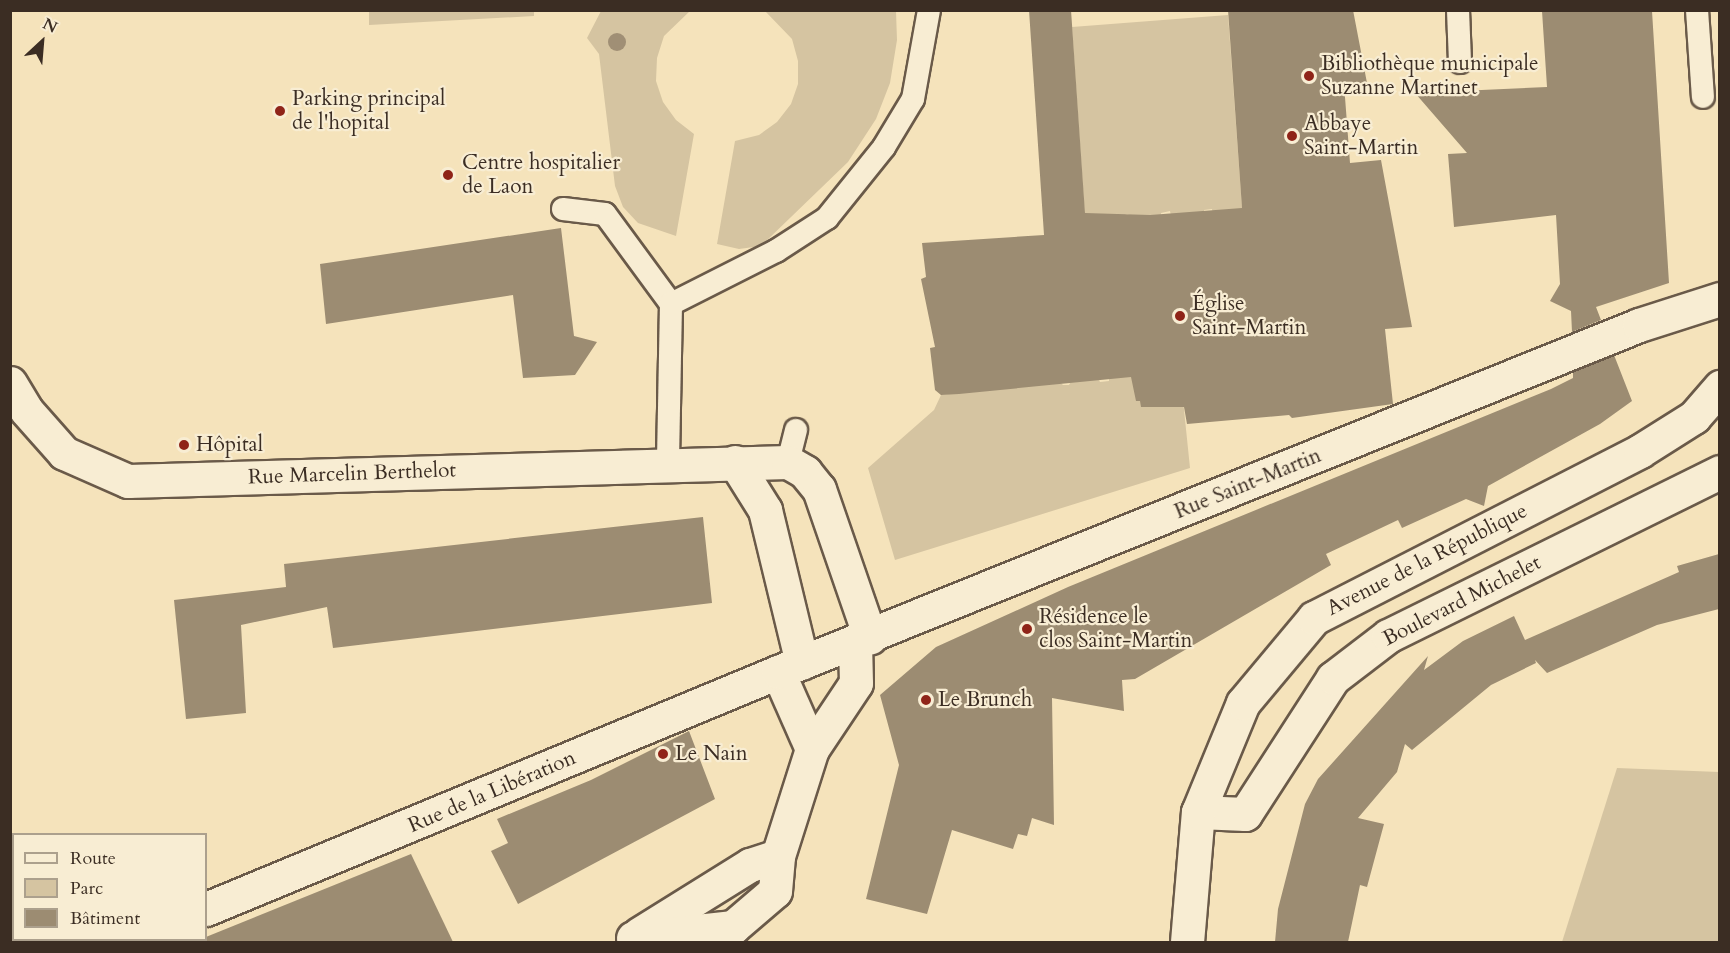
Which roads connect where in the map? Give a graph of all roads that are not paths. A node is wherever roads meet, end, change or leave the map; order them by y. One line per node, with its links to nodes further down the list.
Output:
1 (929, 10): 8 (lane)
2 (1458, 10): 4 (lane)
3 (1697, 10): 5 (lane)
4 (1460, 62)
5 (1703, 96)
6 (563, 209): 8 (lane)
7 (1719, 299): 16 (street, Rue Saint-Martin)
8 (671, 304): 14 (lane)
9 (10, 383): 14 (street, Rue Marcelin Berthelot)
10 (1719, 387): 19 (street, Avenue de la République)
11 (796, 430): 13 (lane)
12 (735, 462): 13 (street, Rue Marcelin Berthelot); 14 (street, Rue Marcelin Berthelot); 17 (street)
13 (788, 462): 16 (street)
14 (668, 464)
15 (1719, 472): 19 (street, Boulevard Michelet)
16 (863, 640): 17 (street, Rue Saint-Martin); 18 (street)
17 (790, 668): 18 (street); 21 (street, Rue de la Libération)
18 (812, 749): 20 (street)
19 (1198, 812): 23 (street, Avenue de la République)
20 (778, 856): 22 (street); 22 (street)
21 (207, 909)
22 (627, 940)
23 (1187, 942)

